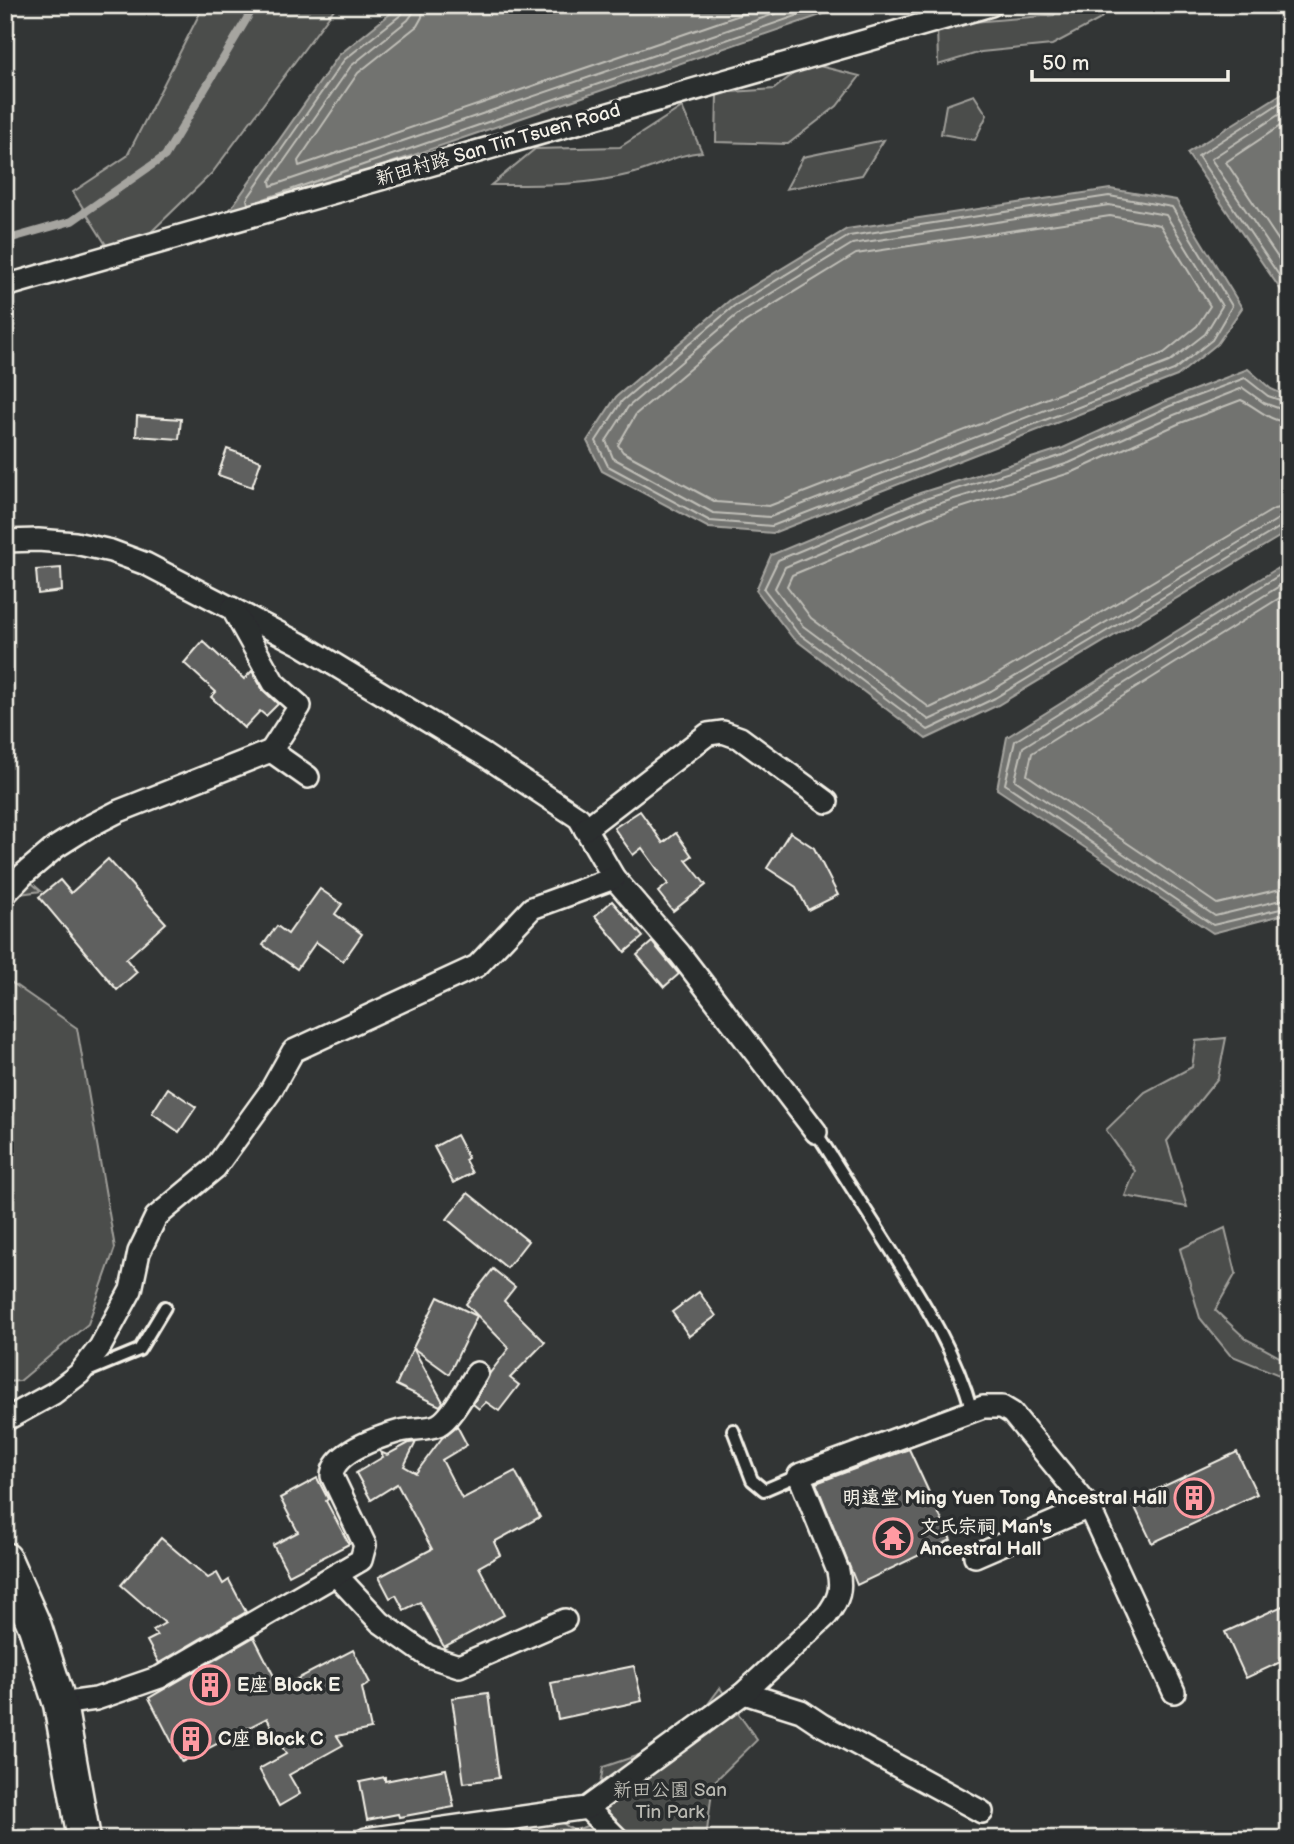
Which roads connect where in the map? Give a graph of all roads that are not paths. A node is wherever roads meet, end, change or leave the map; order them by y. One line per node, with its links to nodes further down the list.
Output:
1 (991, 5): 2 (street, 新田村路 San Tin Tsuen Road)
2 (5, 286)
3 (5, 541): 4 (street)
4 (232, 608): 5 (street); 8 (street)
5 (271, 751): 6 (street); 10 (street)
6 (308, 777)
7 (827, 802): 8 (street)
8 (585, 829): 9 (street)
9 (614, 878): 11 (street); 14 (street)
10 (5, 894)
11 (816, 1132): 15 (lane)
12 (165, 1307): 14 (lane)
13 (477, 1373): 22 (street)
14 (79, 1374): 16 (street)
15 (972, 1411): 18 (street); 19 (street)
16 (5, 1420)
17 (733, 1430): 18 (lane)
18 (799, 1475): 25 (street)
19 (1089, 1507): 20 (street); 24 (street)
20 (975, 1556)
21 (5, 1559): 26 (main road)
22 (336, 1575): 23 (street); 26 (street)
23 (565, 1620)
24 (1174, 1692)
25 (744, 1693): 27 (street); 28 (street)
26 (60, 1704): 29 (main road)
27 (587, 1808): 30 (street); 31 (street)
28 (982, 1812)
29 (84, 1839)
30 (366, 1839)
31 (618, 1839)

